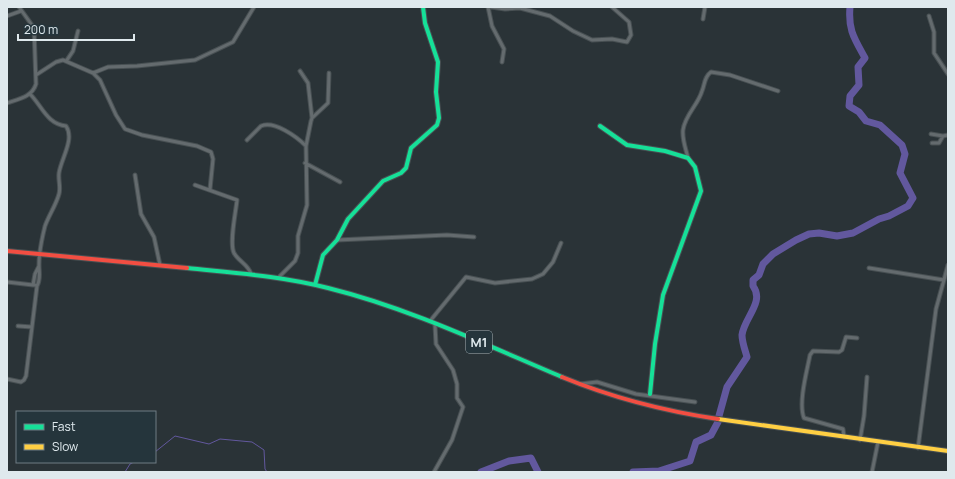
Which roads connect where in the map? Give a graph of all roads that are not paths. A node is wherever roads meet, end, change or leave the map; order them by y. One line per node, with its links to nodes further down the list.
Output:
1 (19, 7): 7 (street)
2 (254, 7): 15 (street)
3 (423, 7): 37 (main road)
4 (490, 7): 5 (street); 13 (street)
5 (612, 7)
6 (704, 7): 10 (street)
7 (21, 11): 8 (street); 18 (street)
8 (7, 16)
9 (929, 16): 17 (street)
10 (703, 19)
11 (78, 31): 12 (street)
12 (66, 60): 15 (street); 18 (street)
13 (502, 62)
14 (300, 71): 22 (street)
15 (93, 73): 35 (street)
16 (329, 73): 22 (street)
17 (948, 74)
18 (36, 75): 20 (street)
19 (778, 91): 30 (street)
20 (30, 94): 21 (street); 40 (street)
21 (7, 103)
22 (312, 118): 29 (street)
23 (600, 126): 30 (main road)
24 (931, 134): 26 (street)
25 (948, 135): 26 (street)
26 (943, 136): 28 (street)
27 (247, 140): 29 (street)
28 (932, 143)
29 (306, 146): 31 (street)
30 (688, 158): 59 (main road)
31 (305, 163): 33 (street); 46 (street)
32 (135, 175): 42 (street)
33 (340, 182)
34 (195, 185): 35 (street)
35 (210, 189): 45 (street)
36 (474, 237): 37 (street)
37 (337, 240): 50 (main road)
38 (561, 243): 51 (street)
39 (7, 251): 40 (main road, M1)
40 (40, 254): 42 (main road, M1); 43 (street)
41 (948, 264): 47 (street)
42 (160, 265): 45 (main road, M1)
43 (39, 266): 49 (street); 49 (street)
44 (869, 268): 47 (street)
45 (251, 274): 46 (main road, M1)
46 (279, 277): 50 (main road, M1)
47 (944, 280): 64 (street)
48 (7, 282): 49 (street)
49 (35, 285): 54 (street)
50 (315, 285): 51 (main road, M1)
51 (430, 322): 52 (main road, M1)
52 (435, 323): 58 (main road, M1); 66 (street)
53 (18, 326): 54 (street)
54 (32, 327): 57 (street)
55 (857, 338): 61 (street)
56 (867, 377): 62 (street)
57 (7, 379)
58 (579, 384): 59 (street); 61 (main road, M1)
59 (650, 394): 60 (street)
60 (695, 402)
61 (844, 437): 62 (main road, M1)
62 (860, 440): 63 (main road, M1)
63 (878, 442): 64 (main road, M1); 67 (street)
64 (918, 448): 65 (main road, M1)
65 (948, 451)
66 (434, 472)
67 (872, 472)

